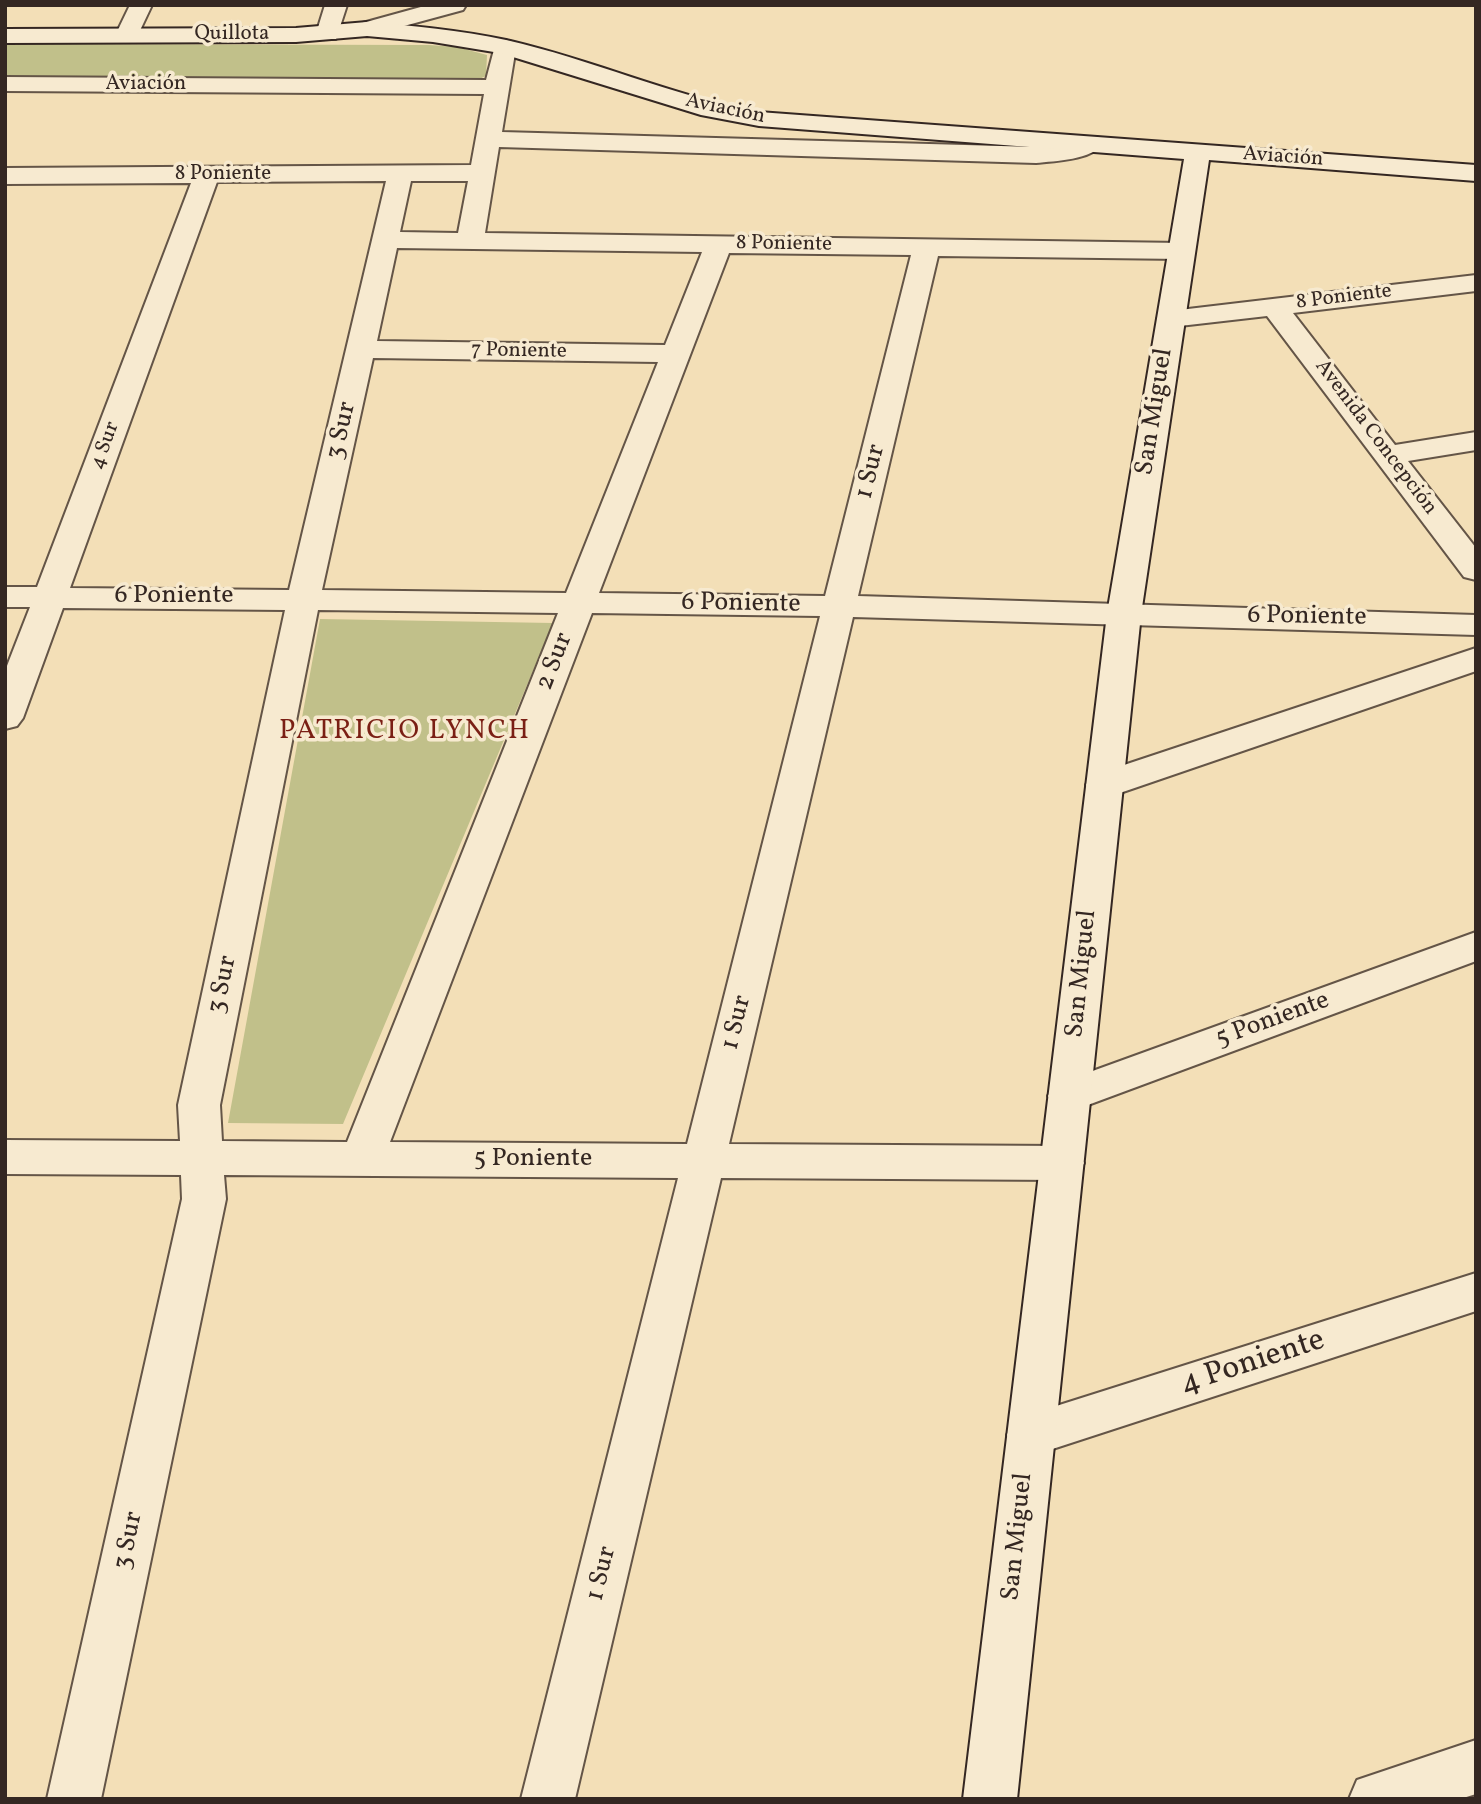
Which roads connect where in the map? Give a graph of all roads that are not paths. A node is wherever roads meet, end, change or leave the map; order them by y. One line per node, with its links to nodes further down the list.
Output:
1 (141, 5): 7 (street)
2 (336, 5): 5 (street)
3 (455, 5): 4 (street, Quillota)
4 (367, 29): 5 (street, Quillota); 8 (street, Aviación)
5 (328, 34): 7 (street, Quillota)
6 (5, 36): 7 (street, Quillota)
7 (127, 36)
8 (504, 47): 10 (street); 12 (street, Aviación)
9 (5, 84): 10 (street, Aviación)
10 (497, 87): 11 (street)
11 (488, 139): 12 (street, Aviación); 14 (street)
12 (1091, 143): 13 (street, Aviación)
13 (1198, 152): 15 (street, Aviación); 23 (street, San Miguel)
14 (482, 173): 16 (street, 8 Poniente); 20 (street)
15 (1476, 173)
16 (400, 174): 17 (street, 8 Poniente); 19 (street, 3 Sur)
17 (207, 175): 18 (street, 8 Poniente); 33 (street, 4 Sur)
18 (5, 176)
19 (386, 240): 20 (street, 8 Poniente); 27 (street, 3 Sur)
20 (470, 241): 21 (street, 8 Poniente)
21 (719, 244): 22 (street, 8 Poniente); 28 (street, 2 Sur)
22 (927, 247): 23 (street, 8 Poniente); 36 (street, 1 Sur)
23 (1182, 251): 26 (street, San Miguel)
24 (1476, 283): 25 (street, 8 Poniente)
25 (1274, 307): 26 (street, 8 Poniente); 30 (street, Avenida Concepción)
26 (1171, 319): 37 (street, San Miguel)
27 (361, 349): 28 (street, 7 Poniente); 34 (street, 3 Sur)
28 (677, 354): 35 (street, 2 Sur)
29 (1476, 441): 30 (street)
30 (1388, 455): 31 (street, Avenida Concepción)
31 (1476, 570)
32 (5, 597): 33 (street, 6 Poniente)
33 (50, 597): 34 (street, 6 Poniente); 40 (street, 4 Sur)
34 (304, 598): 35 (street, 6 Poniente); 45 (street, 3 Sur)
35 (579, 603): 36 (street, 6 Poniente); 46 (street, 2 Sur)
36 (839, 606): 37 (street, 6 Poniente); 47 (street, 1 Sur)
37 (1124, 614): 38 (street, 6 Poniente); 41 (street, San Miguel)
38 (1476, 625)
39 (1476, 659): 41 (street)
40 (5, 718)
41 (1104, 785): 43 (street, San Miguel)
42 (1476, 946): 43 (street, 5 Poniente)
43 (1069, 1096): 48 (street, San Miguel)
44 (5, 1157): 45 (street, 5 Poniente)
45 (202, 1158): 46 (street, 5 Poniente); 52 (street, 3 Sur)
46 (362, 1159): 47 (street, 5 Poniente)
47 (705, 1161): 48 (street, 5 Poniente); 53 (street, 1 Sur)
48 (1062, 1163): 50 (street, San Miguel)
49 (1476, 1292): 50 (street, 4 Poniente)
50 (1031, 1435): 54 (street, San Miguel)
51 (1476, 1767): 55 (street)
52 (74, 1799)
53 (548, 1799)
54 (990, 1799)
55 (1376, 1799)

